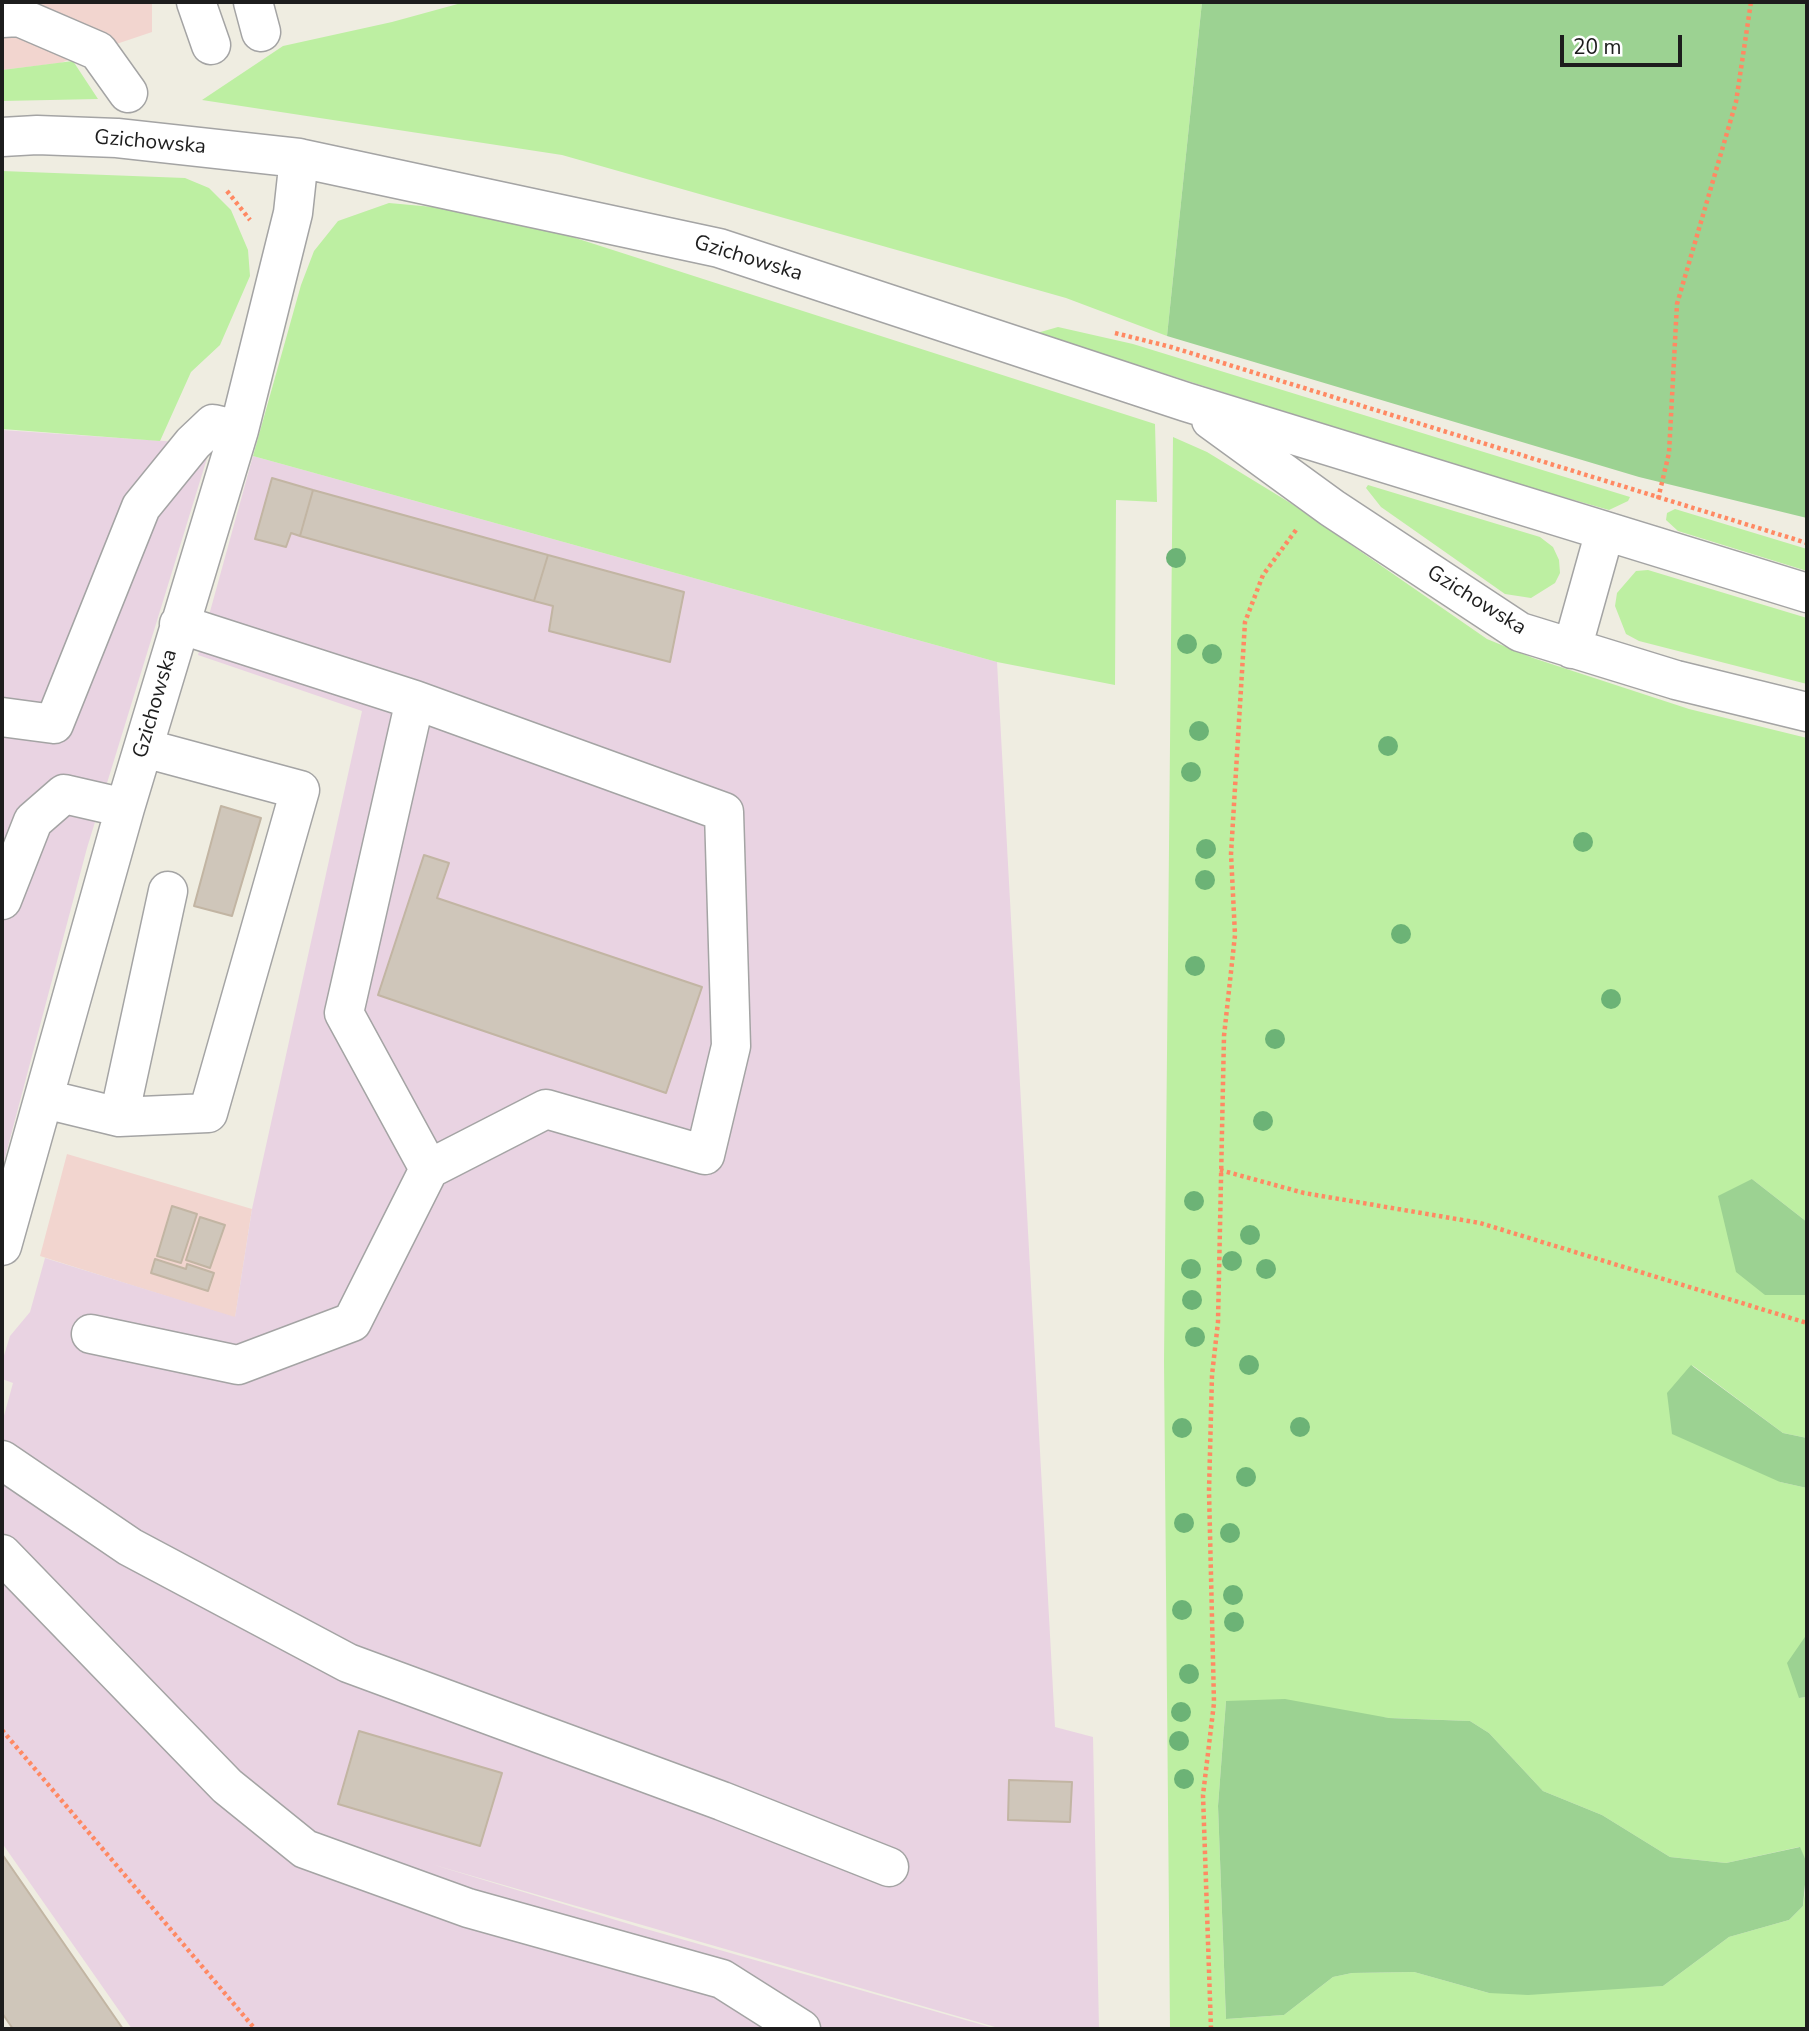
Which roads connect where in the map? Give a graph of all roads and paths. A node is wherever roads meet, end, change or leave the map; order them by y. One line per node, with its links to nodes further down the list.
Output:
1 (197, 2): 4 (street)
2 (1751, 2): 14 (path)
3 (2, 18): 5 (street)
4 (211, 45)
5 (128, 93)
6 (2, 137): 7 (street, Gzichowska)
7 (299, 158): 10 (street, Gzichowska); 11 (street, Gzichowska)
8 (221, 185): 9 (path)
9 (253, 226)
10 (1186, 402): 12 (street, Gzichowska); 13 (street, Gzichowska)
11 (239, 430): 16 (street, Gzichowska); 20 (street)
12 (1319, 499): 17 (street, Gzichowska); 28 (path)
13 (1605, 531): 14 (street, Gzichowska); 17 (street)
14 (1642, 542): 15 (street, Gzichowska)
15 (1807, 593)
16 (179, 624): 18 (street); 21 (street, Gzichowska)
17 (1572, 649): 19 (street, Gzichowska)
18 (415, 700): 27 (street); 27 (street)
19 (1807, 712)
20 (2, 717)
21 (144, 748): 22 (street, Gzichowska); 26 (street)
22 (125, 808): 24 (street); 25 (street, Gzichowska)
23 (168, 891): 26 (street)
24 (2, 900)
25 (45, 1099): 26 (street); 29 (street, Gzichowska)
26 (119, 1117)
27 (429, 1169): 31 (street)
28 (1220, 1170): 30 (path); 38 (path)
29 (2, 1247)
30 (1807, 1323)
31 (91, 1334)
32 (2, 1460): 35 (street)
33 (2, 1554): 37 (street)
34 (2, 1730): 36 (path)
35 (889, 1867)
36 (255, 2029)
37 (801, 2029)
38 (1211, 2029)

